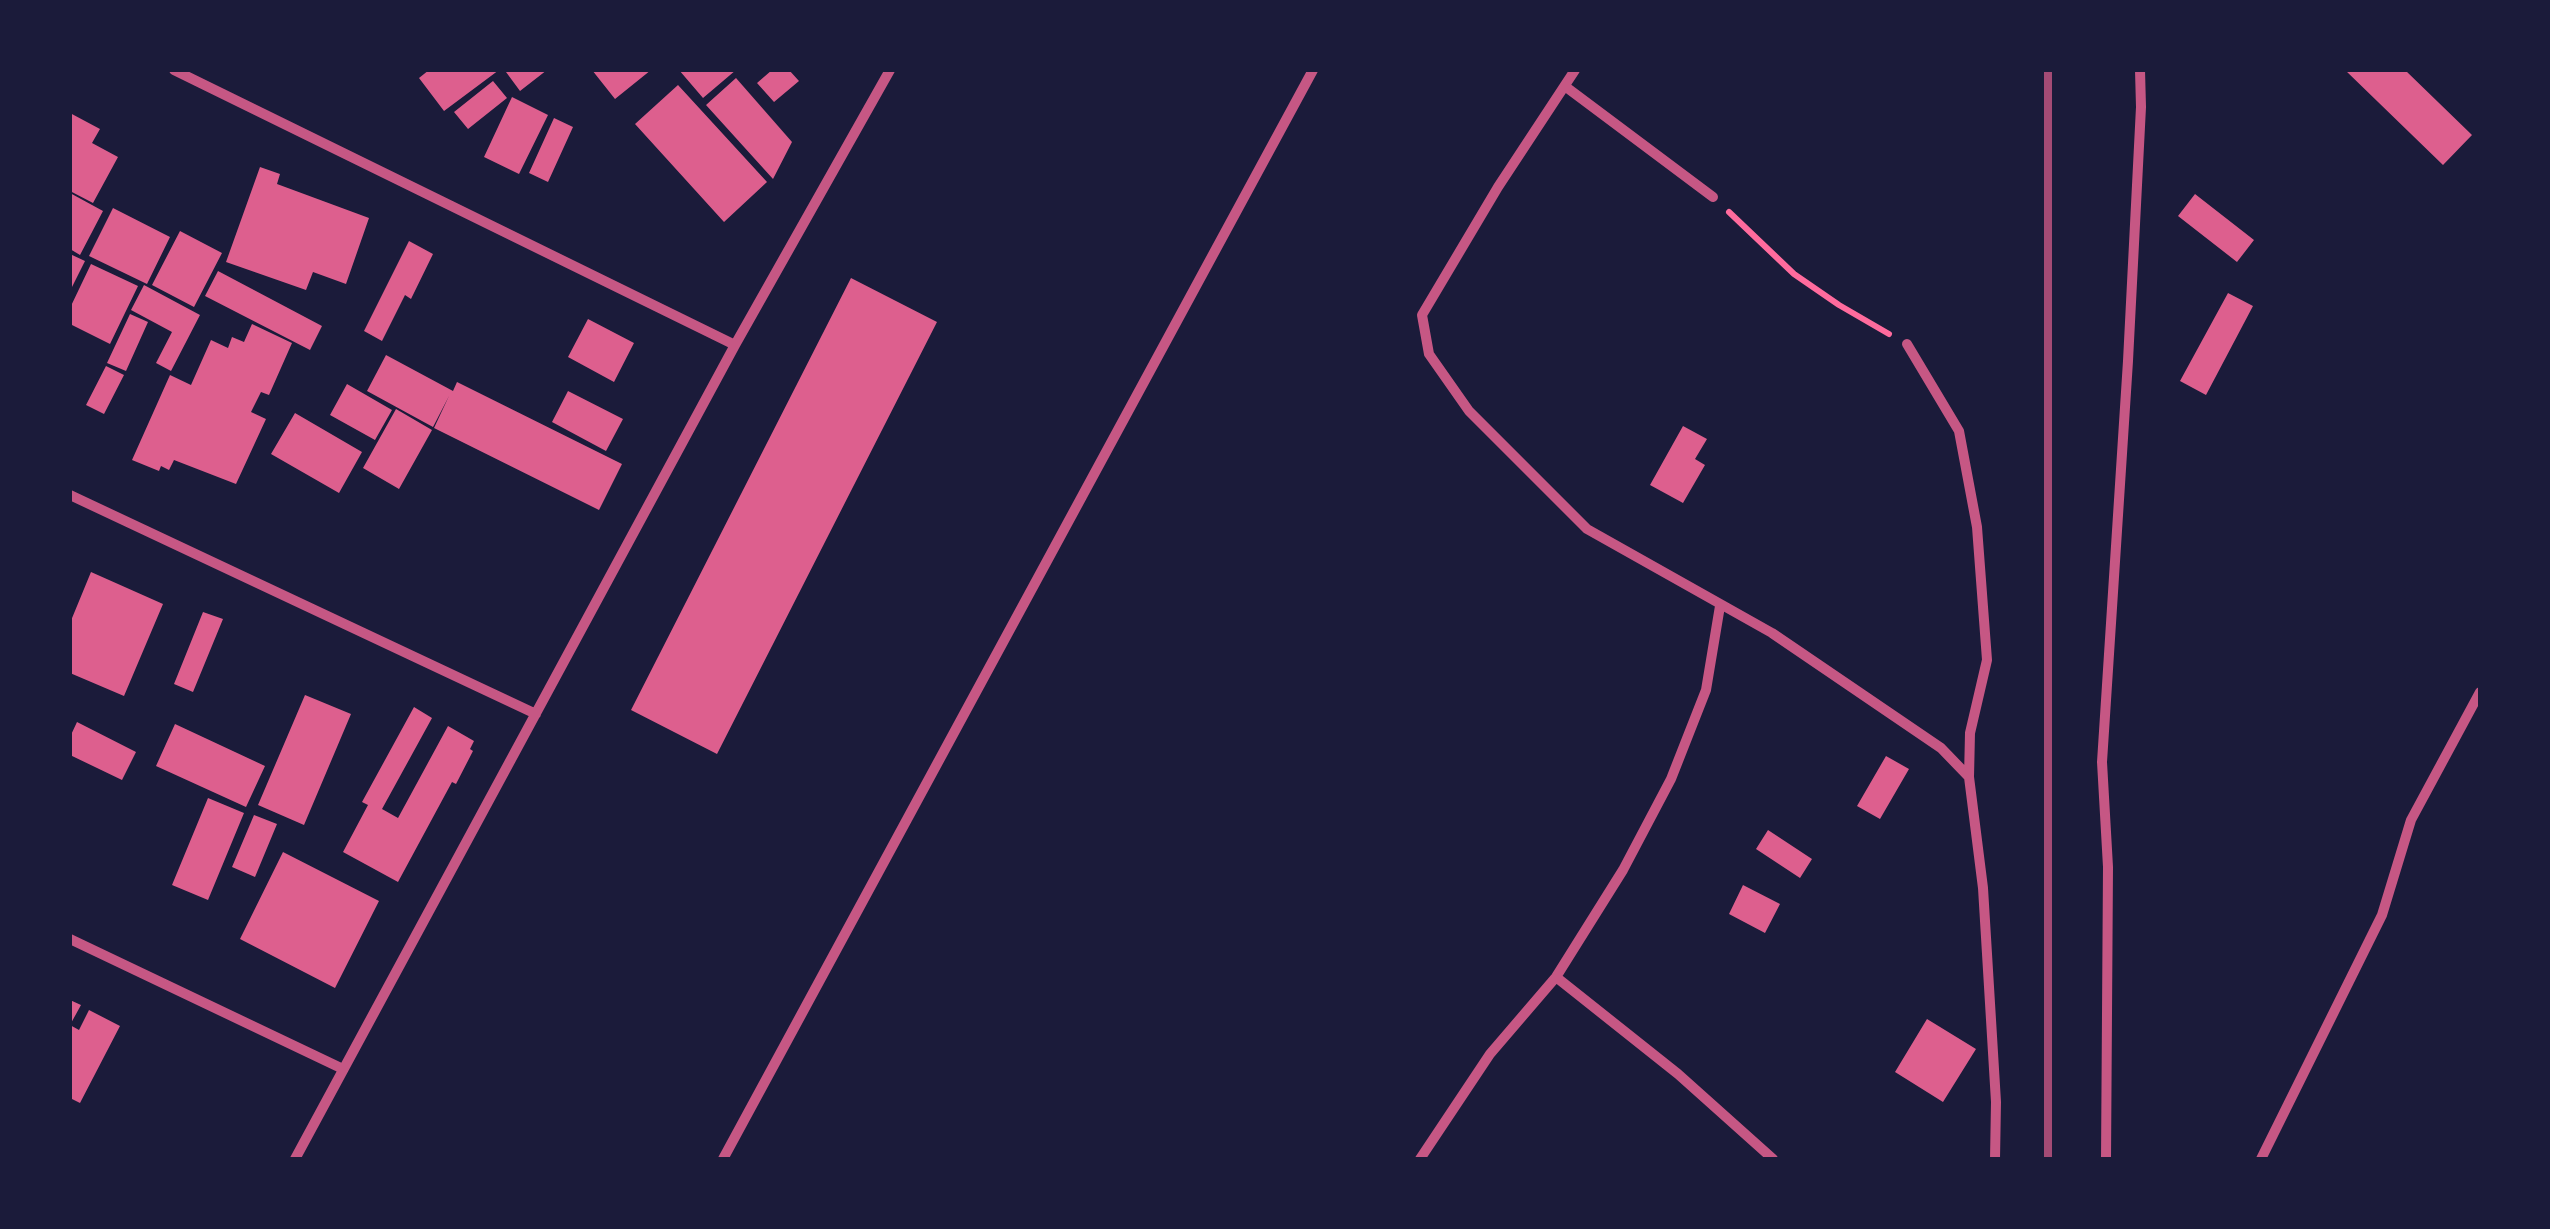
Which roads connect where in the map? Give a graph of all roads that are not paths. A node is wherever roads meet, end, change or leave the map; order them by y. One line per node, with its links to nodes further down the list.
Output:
1 (174, 70): 9 (street)
2 (890, 70): 9 (street)
3 (1313, 70): 19 (street)
4 (1575, 70): 6 (street)
5 (2140, 70): 23 (street)
6 (1566, 87): 7 (street); 11 (street)
7 (1713, 197)
8 (1907, 344): 14 (street)
9 (735, 345): 13 (street)
10 (70, 494): 13 (street)
11 (1720, 606): 14 (street); 16 (street)
12 (2480, 692): 24 (street)
13 (536, 714): 17 (street)
14 (1969, 777): 22 (street)
15 (70, 939): 17 (street)
16 (1556, 977): 20 (street); 21 (street)
17 (343, 1069): 18 (street)
18 (294, 1159)
19 (722, 1159)
20 (1420, 1159)
21 (1773, 1159)
22 (1995, 1159)
23 (2106, 1159)
24 (2260, 1159)

